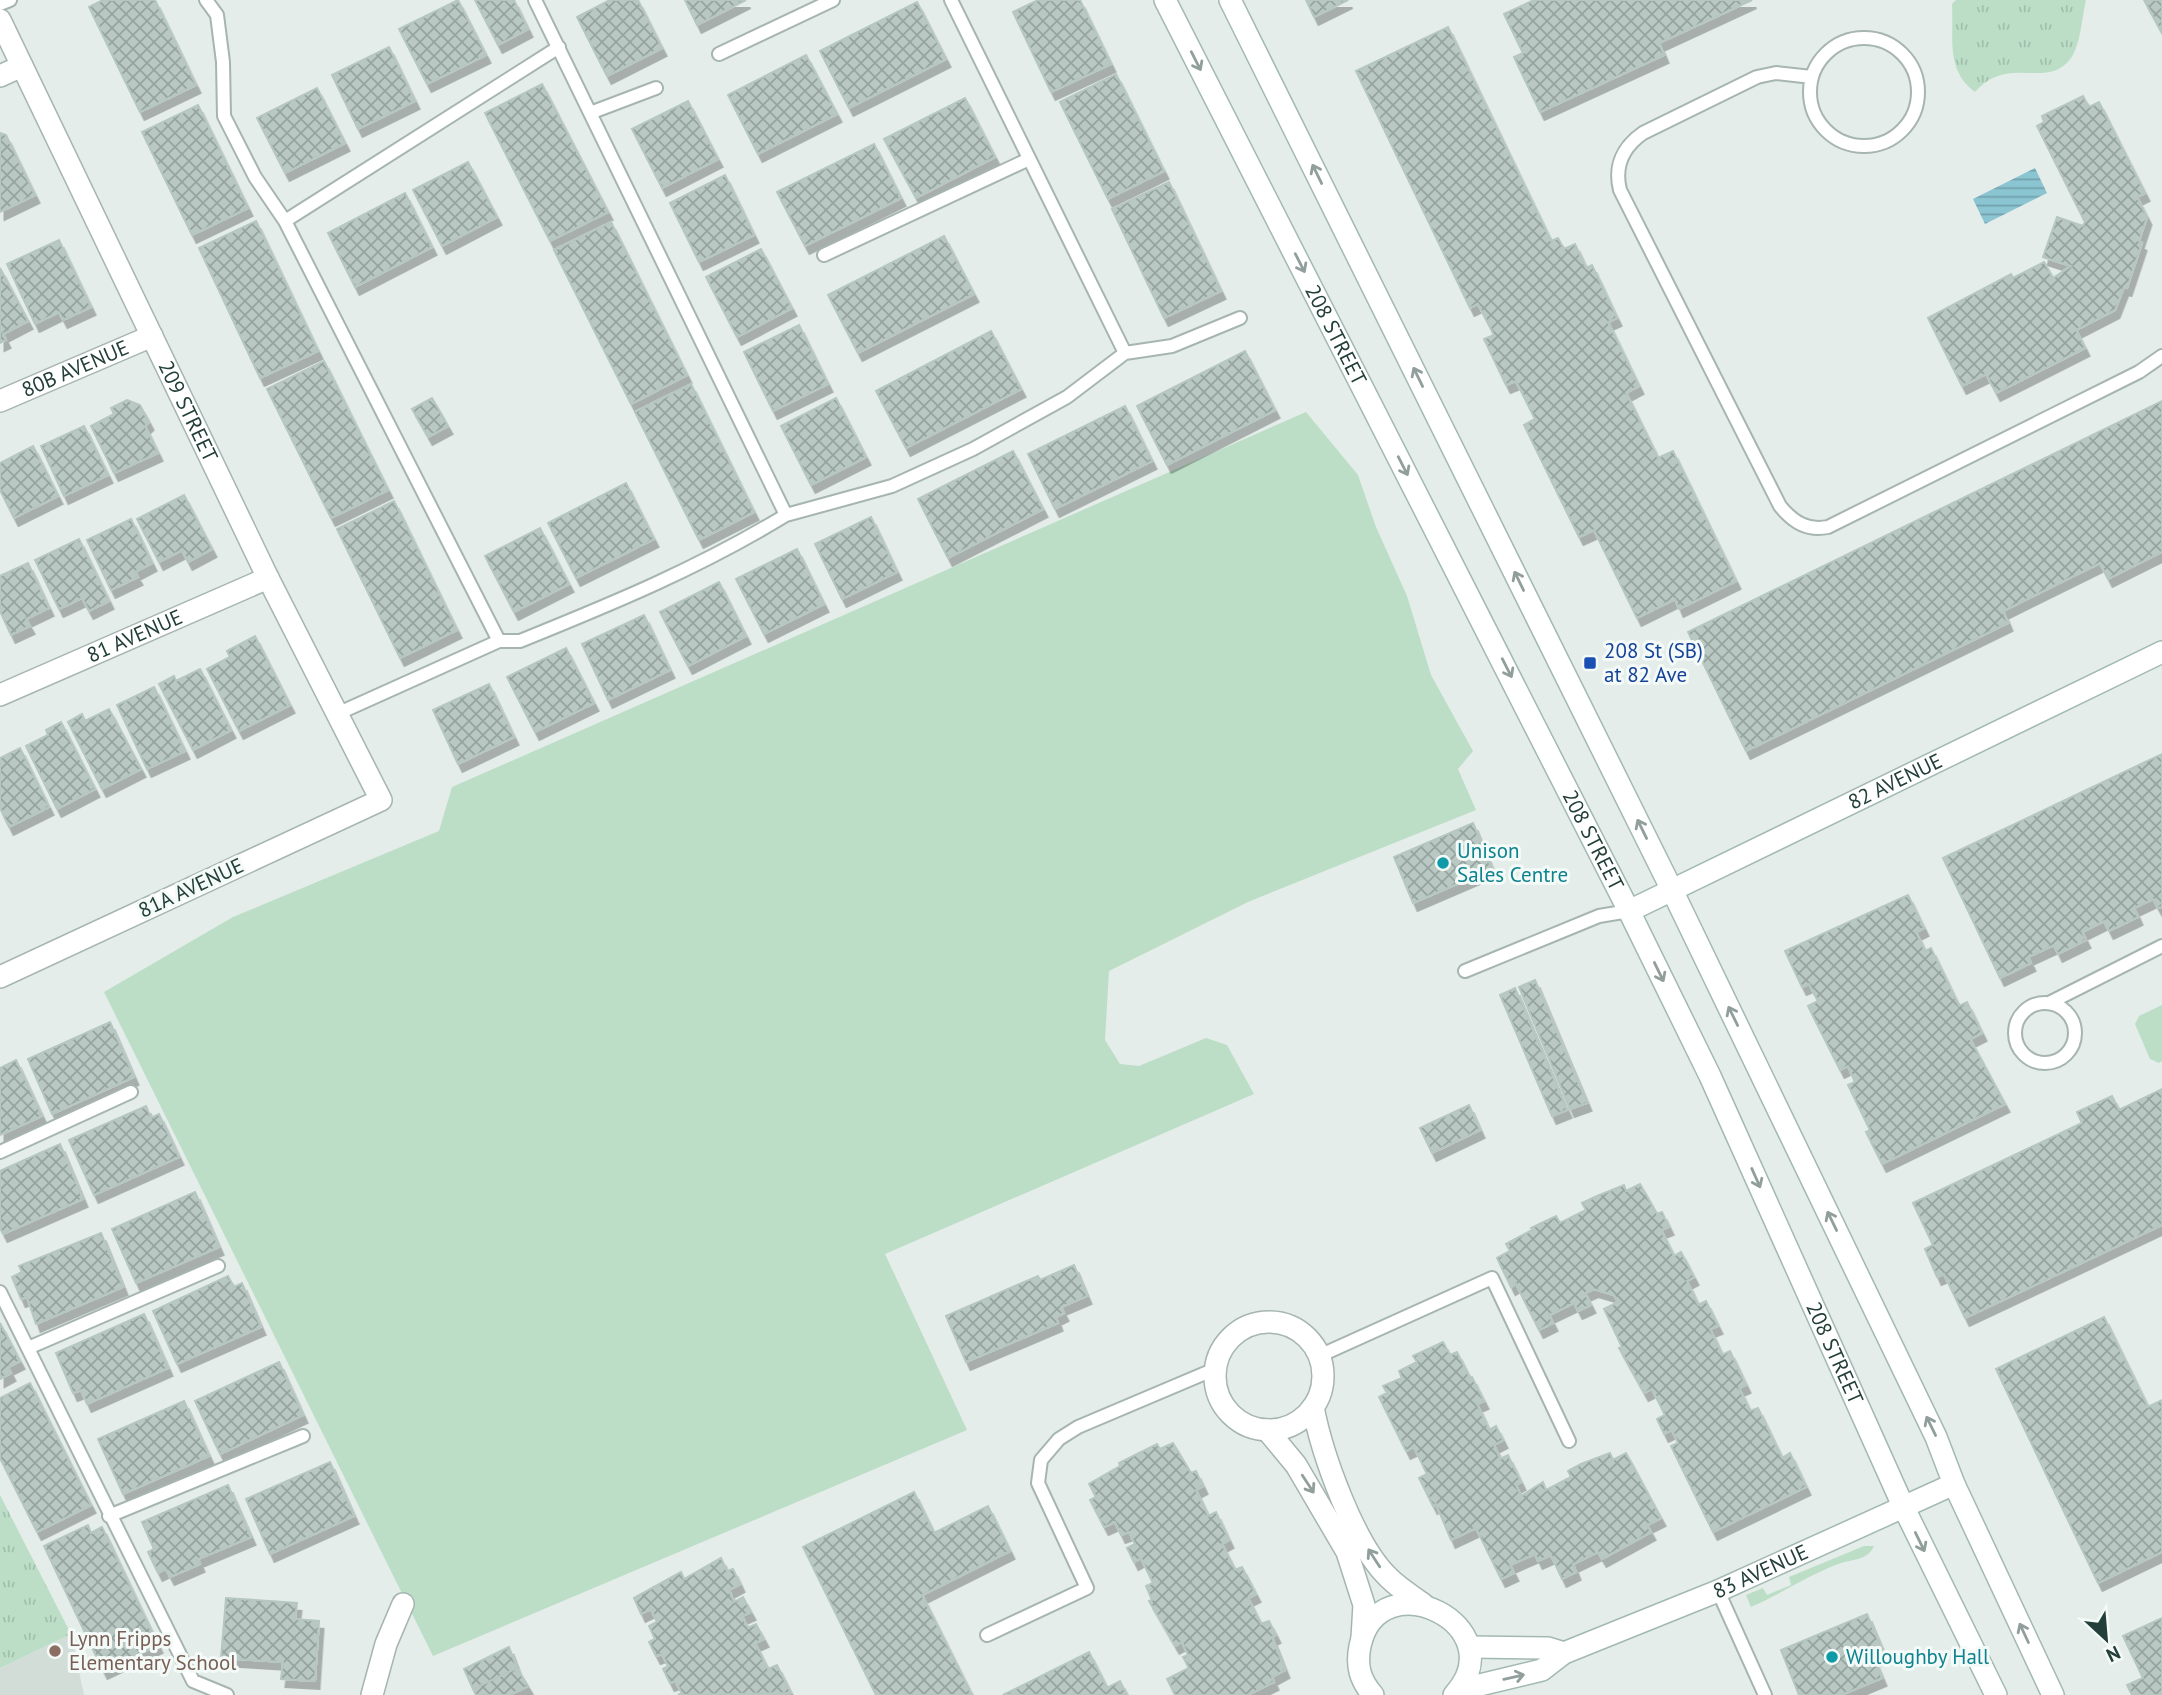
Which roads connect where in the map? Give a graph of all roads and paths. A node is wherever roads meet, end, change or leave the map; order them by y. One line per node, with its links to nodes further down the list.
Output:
1 (10, 0): 8 (lane)
2 (206, 0): 18 (lane)
3 (535, 0): 10 (lane)
4 (832, 0): 11 (lane)
5 (951, 0): 17 (lane)
6 (1165, 0): 33 (street, 208 STREET, one-way to 33)
7 (1230, 0): 32 (street, one-way to 7)
8 (0, 4)
9 (0, 20): 12 (street, 209 STREET)
10 (559, 47): 16 (lane); 18 (lane)
11 (719, 54)
12 (22, 66): 13 (street); 21 (street, 209 STREET)
13 (0, 76)
14 (1812, 77): 14 (lane); 23 (lane)
15 (656, 88): 16 (lane)
16 (590, 113): 25 (lane)
17 (1027, 160): 19 (lane); 22 (lane)
18 (285, 220): 27 (lane)
19 (824, 255)
20 (1240, 318): 22 (lane)
21 (152, 336): 24 (street, 80B AVENUE); 26 (street, 209 STREET)
22 (1125, 353): 25 (lane)
23 (2162, 356)
24 (0, 401)
25 (786, 515): 27 (lane)
26 (268, 578): 29 (street, 81 AVENUE); 30 (street, 209 STREET)
27 (499, 641): 30 (lane)
28 (2162, 652): 32 (street, 82 AVENUE)
29 (0, 695)
30 (339, 713): 31 (street, 209 STREET)
31 (381, 800): 36 (street, 81A AVENUE)
32 (1672, 890): 33 (street, 82 AVENUE); 49 (street, one-way to 32)
33 (1629, 911): 35 (lane); 50 (street, 208 STREET, one-way to 50)
34 (2162, 946): 37 (lane)
35 (1465, 971)
36 (0, 977)
37 (2049, 1003): 37 (lane)
38 (131, 1092): 39 (lane)
39 (0, 1152)
40 (218, 1266): 42 (lane)
41 (0, 1292): 42 (lane)
42 (28, 1348): 51 (lane)
43 (1319, 1356): 44 (street); 45 (street); 48 (lane)
44 (1215, 1369): 46 (street); 55 (lane)
45 (1313, 1407): 46 (street); 54 (street, one-way to 45)
46 (1267, 1430): 56 (street, one-way to 56)
47 (303, 1436): 51 (lane)
48 (1569, 1441)
49 (1954, 1484): 50 (street, 83 AVENUE); 67 (street, one-way to 49)
50 (1903, 1508): 52 (street, 83 AVENUE); 66 (street, 208 STREET, one-way to 66)
51 (108, 1516): 59 (lane)
52 (1718, 1591): 58 (street, 83 AVENUE); 65 (lane)
53 (403, 1604): 64 (street)
54 (1423, 1604): 56 (street); 57 (street)
55 (988, 1635)
56 (1362, 1638): 60 (street)
57 (1469, 1647): 58 (street); 61 (street)
58 (1564, 1653): 61 (street, 83 AVENUE, one-way to 58)
59 (193, 1681): 62 (lane); 63 (lane)
60 (1362, 1691)
61 (1456, 1692)
62 (191, 1695)
63 (227, 1695)
64 (372, 1695)
65 (1765, 1695)
66 (1996, 1695)
67 (2053, 1695)

